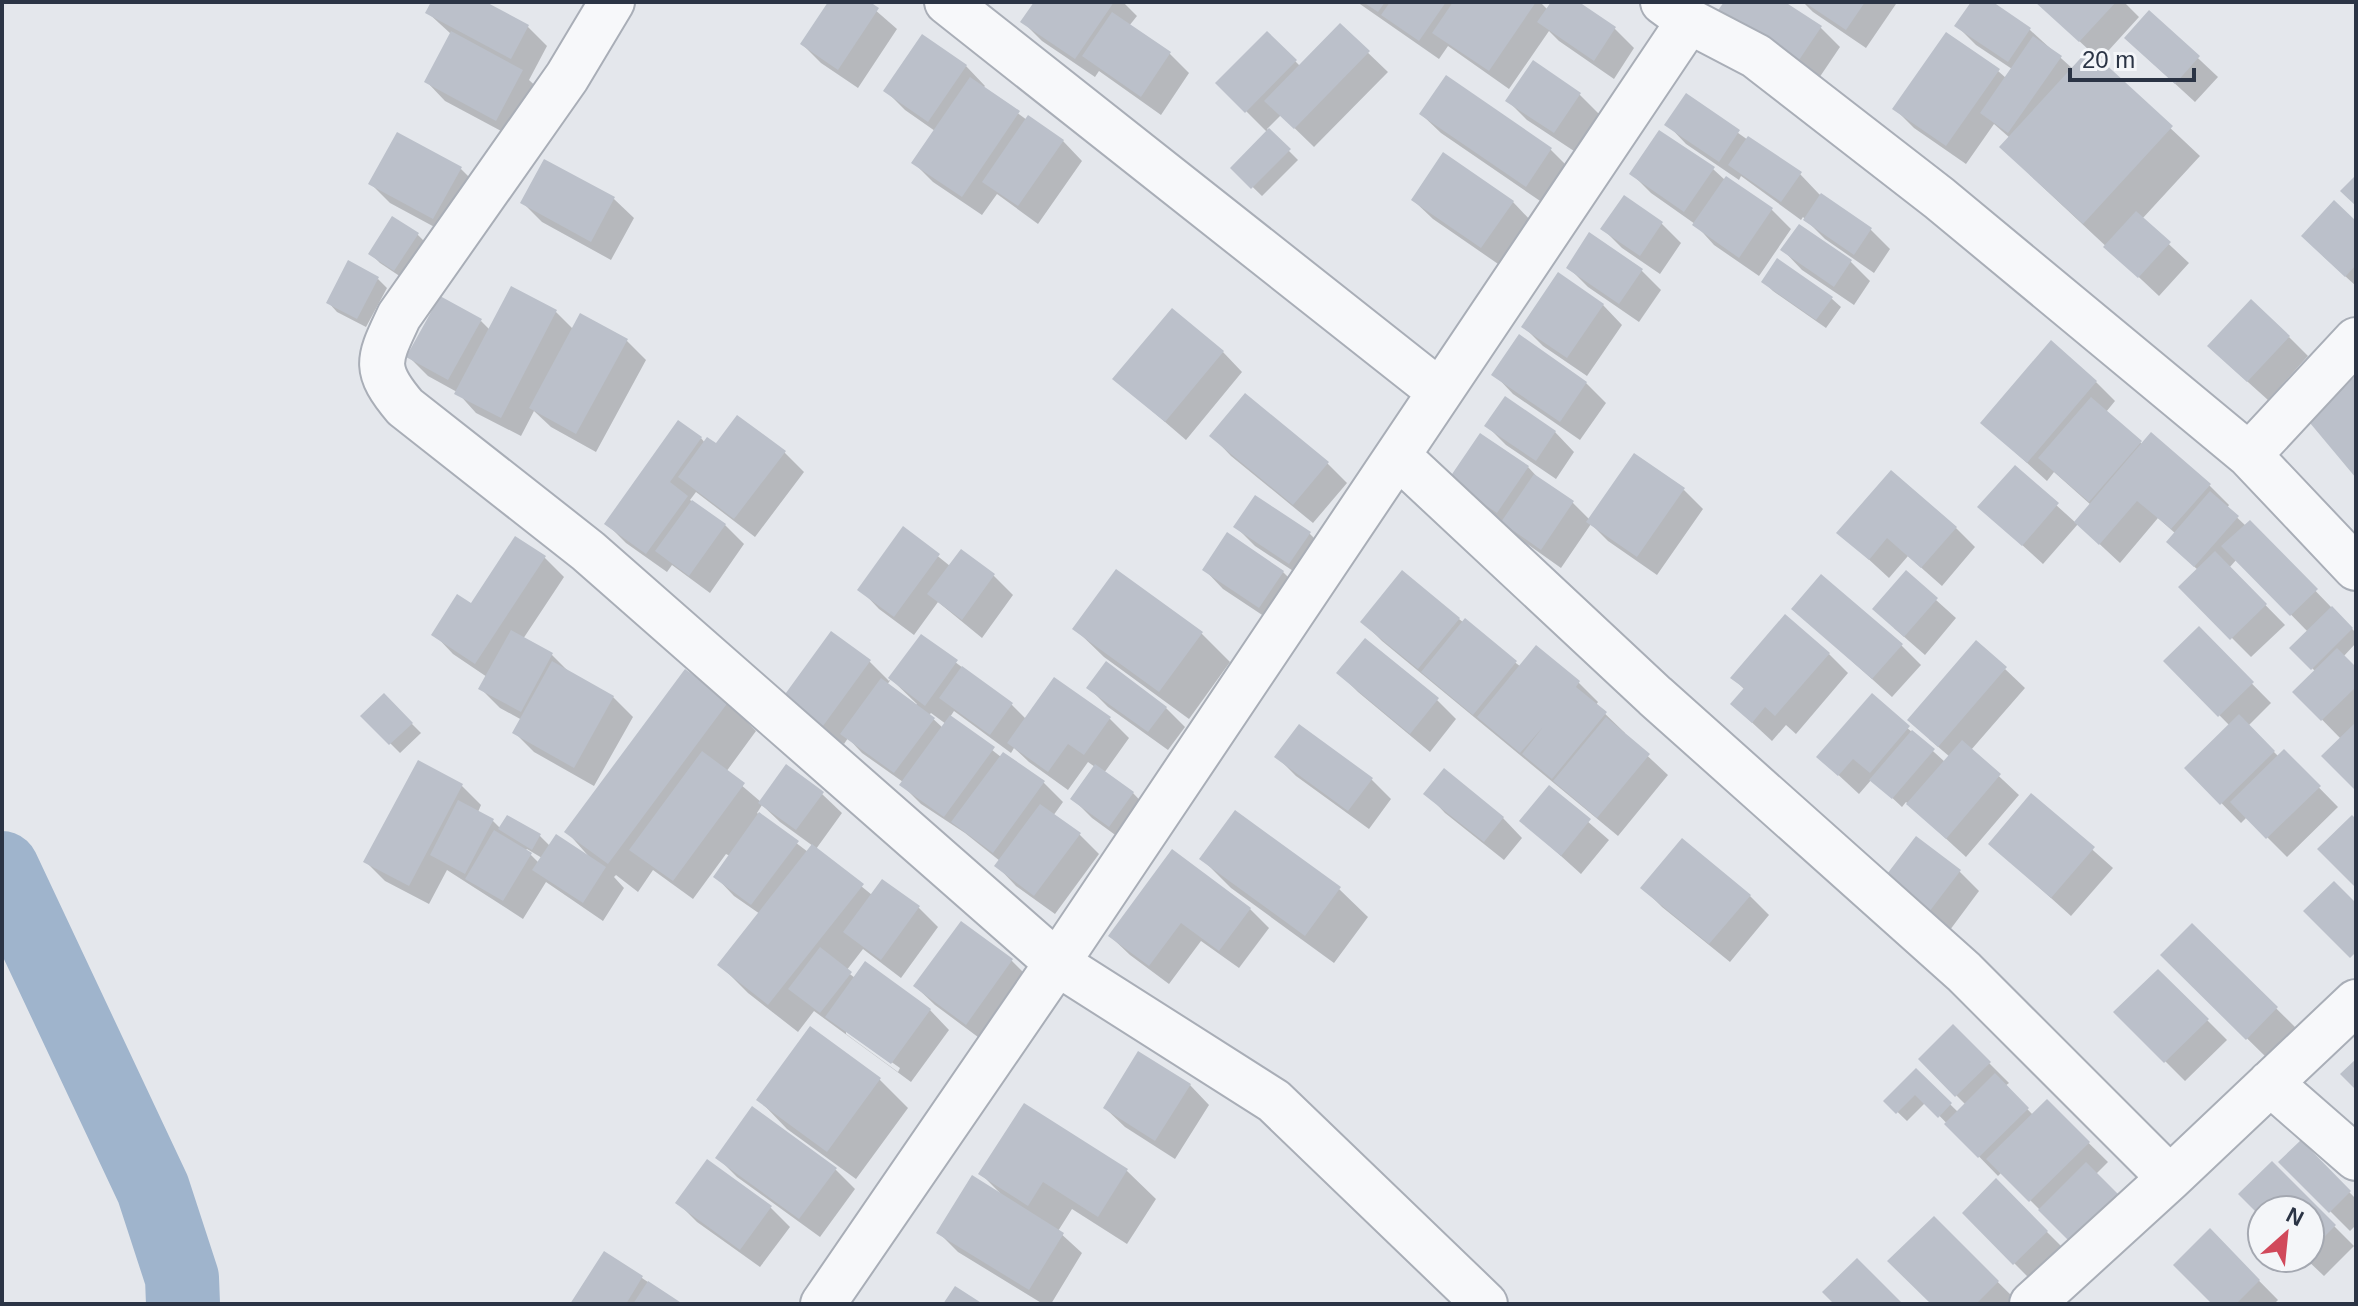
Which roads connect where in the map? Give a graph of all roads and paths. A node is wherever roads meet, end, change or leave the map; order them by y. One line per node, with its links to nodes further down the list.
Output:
1 (612, 2): 9 (street)
2 (947, 2): 5 (street)
3 (1676, 12): 5 (street); 6 (street)
4 (2356, 340): 6 (street)
5 (1439, 391): 7 (street)
6 (2249, 455): 8 (street)
7 (1398, 456): 9 (street); 13 (street)
8 (2356, 568)
9 (1057, 963): 14 (street); 15 (street)
10 (2356, 1002): 11 (street)
11 (2270, 1083): 12 (street); 13 (street)
12 (2356, 1158)
13 (2170, 1178): 16 (street)
14 (823, 1304)
15 (1485, 1304)
16 (2032, 1304)

